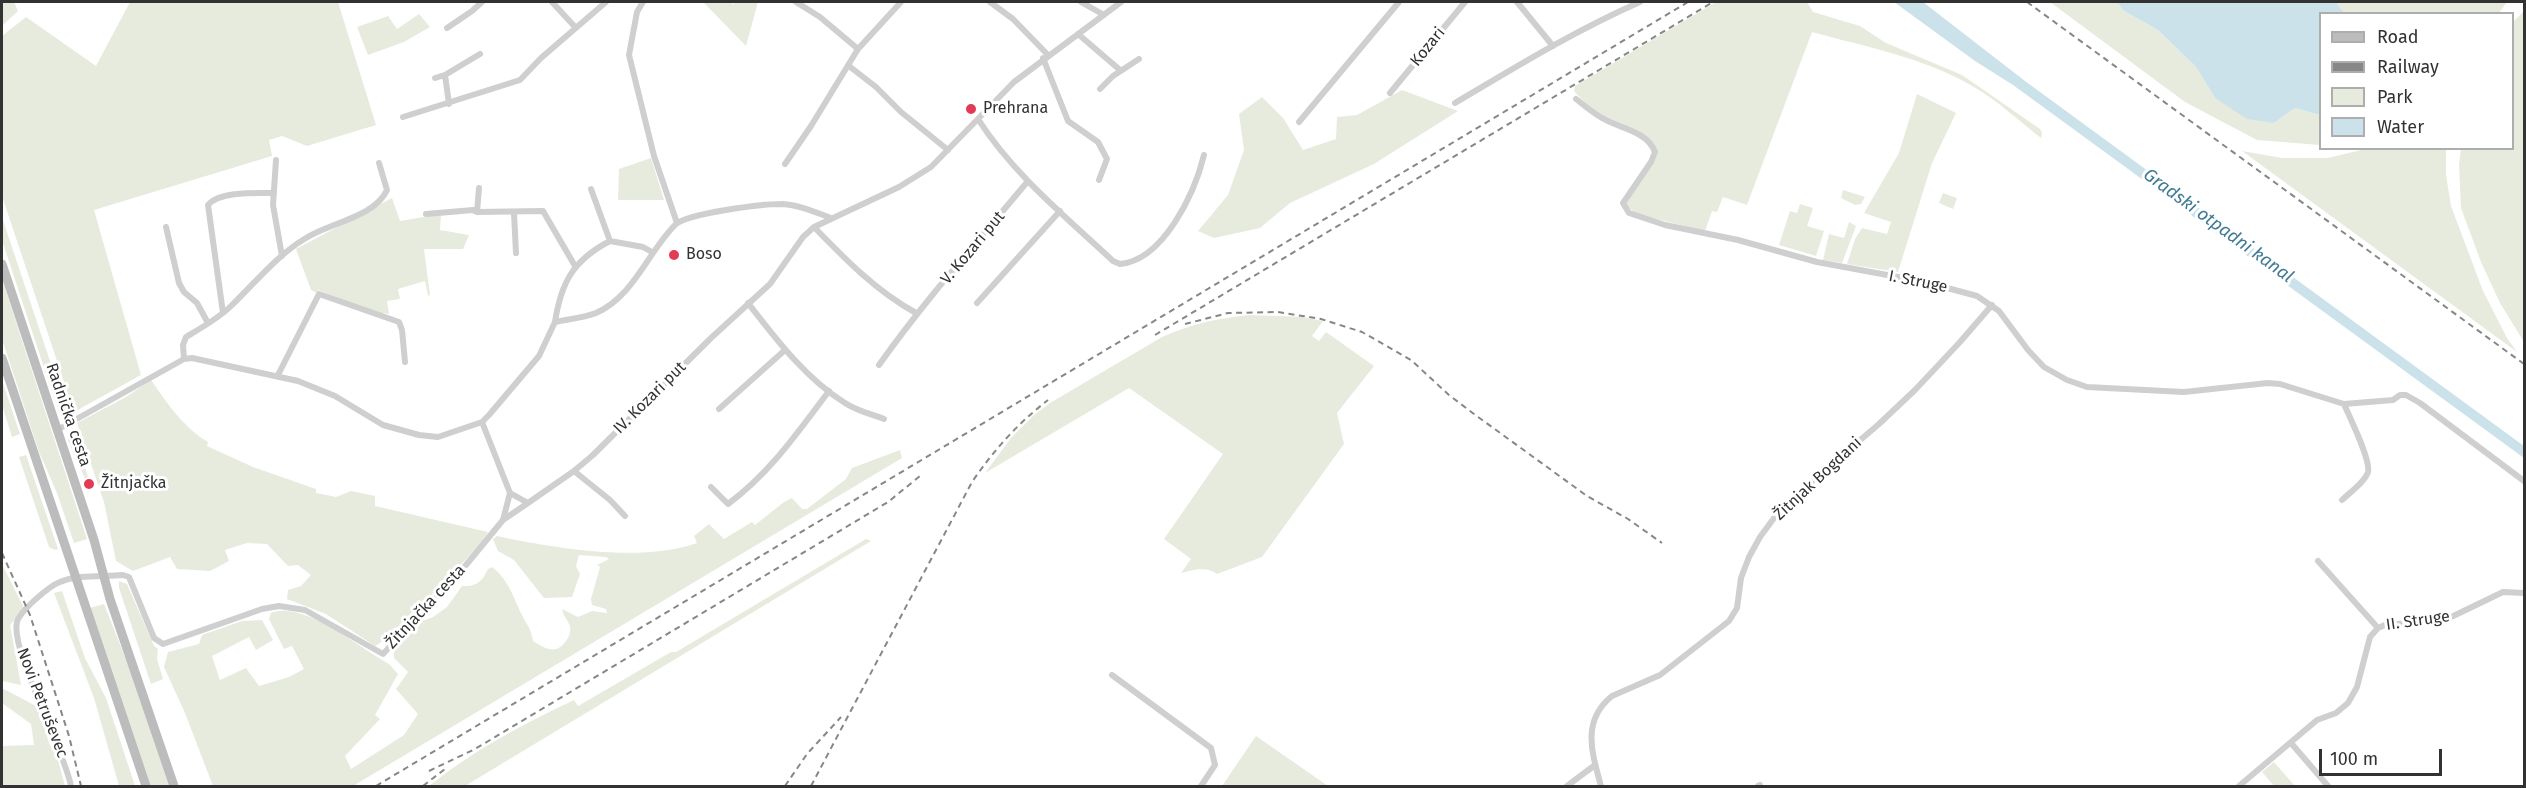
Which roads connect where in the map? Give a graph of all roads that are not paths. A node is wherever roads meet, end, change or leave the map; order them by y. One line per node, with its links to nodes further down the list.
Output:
1 (482, 2): 15 (street)
2 (552, 2): 16 (street)
3 (606, 2): 16 (street)
4 (643, 2): 50 (street)
5 (796, 2): 19 (street)
6 (901, 2): 19 (street)
7 (990, 2): 21 (street)
8 (1081, 2): 14 (street)
9 (1121, 2): 14 (street, IV. Kozari put)
10 (1399, 2): 34 (street)
11 (1465, 2): 28 (street, Kozari)
12 (1517, 2): 18 (street)
13 (1640, 2): 18 (street)
14 (1104, 15): 17 (street, IV. Kozari put)
15 (447, 28)
16 (576, 28): 31 (street)
17 (1078, 34): 21 (street, IV. Kozari put); 24 (street)
18 (1553, 46): 30 (street)
19 (858, 50): 23 (street)
20 (480, 54): 25 (street)
21 (1045, 57): 33 (street, IV. Kozari put); 40 (street)
22 (1139, 59): 24 (street)
23 (849, 66): 35 (street); 39 (street)
24 (1120, 70): 27 (street)
25 (445, 75): 26 (street); 31 (street)
26 (435, 78)
27 (1101, 89)
28 (1390, 93)
29 (1576, 99): 61 (street, I. Struge)
30 (1455, 103)
31 (449, 104): 32 (street)
32 (403, 117)
33 (978, 119): 35 (street, IV. Kozari put); 41 (street)
34 (1299, 122)
35 (948, 150): 49 (street, IV. Kozari put)
36 (1204, 155): 45 (street)
37 (276, 160): 44 (street)
38 (379, 163): 56 (street)
39 (785, 164)
40 (1099, 180)
41 (1028, 181): 45 (street); 63 (street, V. Kozari put)
42 (479, 188): 46 (street)
43 (591, 189): 53 (street)
44 (273, 193): 56 (street); 62 (street)
45 (1060, 211): 60 (street)
46 (477, 212): 47 (street); 48 (street)
47 (514, 213): 55 (street); 58 (street)
48 (426, 214)
49 (831, 218): 50 (street); 52 (street, IV. Kozari put)
50 (676, 223): 54 (street)
51 (166, 227): 65 (street)
52 (814, 227): 59 (street, IV. Kozari put); 63 (street)
53 (610, 241): 54 (street); 58 (street)
54 (652, 252): 64 (street)
55 (516, 253)
56 (282, 256): 62 (street)
57 (2, 264): 77 (main road, Radnička cesta)
58 (575, 266): 64 (street)
59 (748, 303): 66 (street); 78 (street, IV. Kozari put)
60 (977, 303)
61 (1992, 305): 73 (street, I. Struge); 93 (street, Žitnjak Bogdani)
62 (223, 313): 65 (street)
63 (915, 313): 70 (street, V. Kozari put)
64 (555, 322): 76 (street)
65 (208, 323): 68 (street)
66 (785, 350): 72 (street); 74 (street)
67 (2, 358): 88 (main road)
68 (184, 359): 71 (street); 77 (street)
69 (405, 362): 71 (street)
70 (879, 365)
71 (278, 375): 76 (street)
72 (829, 391): 75 (street); 80 (street)
73 (2344, 404): 79 (street, I. Struge); 82 (street)
74 (719, 409)
75 (884, 419)
76 (482, 422): 81 (street)
77 (57, 430): 87 (main road, Radnička cesta)
78 (574, 471): 83 (street, IV. Kozari put); 84 (street)
79 (2524, 480)
80 (711, 487)
81 (510, 493): 83 (street); 85 (street)
82 (2342, 500)
83 (528, 503): 85 (street, IV. Kozari put)
84 (625, 516)
85 (503, 520): 87 (street, Žitnjačka cesta)
86 (2318, 561): 90 (street, II. Struge)
87 (104, 576): 88 (street); 96 (main road, Radnička cesta)
88 (76, 579): 94 (street, Novi Petruševec); 95 (main road)
89 (2524, 593): 90 (street, II. Struge)
90 (2378, 628): 92 (street, II. Struge)
91 (1112, 675): 97 (street)
92 (2291, 743): 100 (street, II. Struge); 101 (street)
93 (1595, 765): 98 (street); 99 (street, Žitnjak Bogdani)
94 (71, 786)
95 (146, 786)
96 (174, 786)
97 (1201, 786)
98 (1567, 786)
99 (1601, 786)
100 (2239, 786)
101 (2328, 786)

